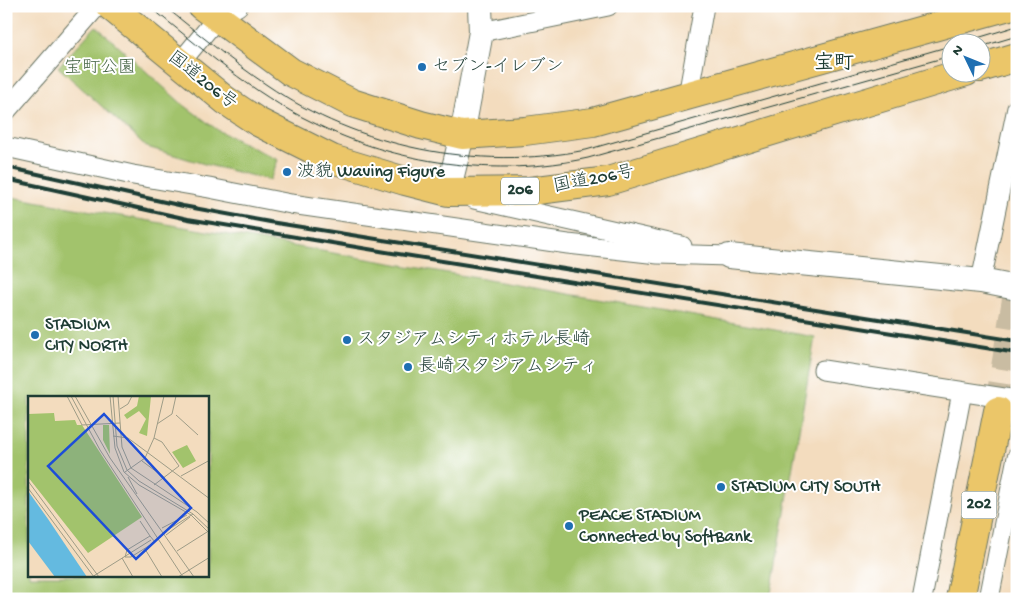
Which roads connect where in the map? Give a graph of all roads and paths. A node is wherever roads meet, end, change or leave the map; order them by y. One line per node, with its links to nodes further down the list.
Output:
1 (97, 6): 15 (street)
2 (110, 6): 10 (highway, 国道206号 / 206)
3 (480, 6): 8 (street)
4 (608, 6): 8 (street)
5 (704, 6): 13 (street)
6 (1009, 6): 13 (highway)
7 (219, 10): 10 (street); 16 (highway)
8 (481, 32): 16 (street)
9 (1017, 57): 11 (highway)
10 (178, 64): 18 (highway, 国道206号 / 206)
11 (990, 65)
12 (940, 80): 18 (highway, 国道206号 / 206)
13 (688, 96): 16 (highway)
14 (1017, 108): 20 (street)
15 (6, 111)
16 (462, 135): 18 (street)
17 (6, 147): 19 (street)
18 (448, 192): 19 (street)
19 (729, 256): 20 (street)
20 (981, 281): 21 (street)
21 (1017, 288)
22 (823, 370): 23 (street)
23 (962, 392): 24 (street); 27 (street)
24 (1007, 405): 28 (highway, 202)
25 (1017, 457): 26 (street)
26 (1013, 496): 29 (street)
27 (922, 599)
28 (960, 599)
29 (989, 599)

